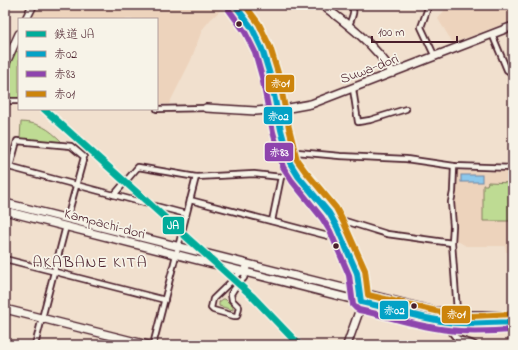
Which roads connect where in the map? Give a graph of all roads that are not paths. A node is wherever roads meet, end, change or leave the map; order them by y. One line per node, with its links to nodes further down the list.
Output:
1 (33, 5): 6 (main road)
2 (235, 5): 22 (main road)
3 (322, 5): 7 (main road)
4 (350, 5): 7 (street)
5 (429, 5): 11 (street)
6 (26, 18)
7 (349, 26): 15 (main road)
8 (513, 26): 9 (main road, Suwa-dori)
9 (492, 34): 11 (main road, Suwa-dori); 14 (street)
10 (18, 36): 12 (main road)
11 (435, 57): 15 (main road, Suwa-dori)
12 (5, 65)
13 (513, 68): 14 (street)
14 (506, 70): 16 (street)
15 (393, 73): 17 (main road, Suwa-dori)
16 (513, 74)
17 (353, 88): 22 (main road, Suwa-dori); 23 (street)
18 (5, 101): 19 (street)
19 (18, 101)
20 (206, 108): 21 (street); 22 (main road, Suwa-dori)
21 (158, 109)
22 (277, 109): 24 (main road)
23 (406, 109)
24 (286, 151): 25 (street); 28 (main road)
25 (454, 166): 27 (street); 41 (street)
26 (8, 167): 31 (street); 31 (street)
27 (513, 168)
28 (293, 169): 29 (street); 39 (main road)
29 (282, 177): 30 (street); 37 (street)
30 (196, 178): 32 (street); 33 (street)
31 (76, 185): 32 (street); 38 (street)
32 (114, 195): 36 (street)
33 (190, 200): 36 (street); 37 (street)
34 (5, 203): 38 (main road, Kampachi-dori)
35 (5, 211): 38 (main road, Kampachi-dori)
36 (186, 214): 42 (street)
37 (272, 221): 40 (street)
38 (66, 223): 42 (main road, Kampachi-dori); 43 (main road, Kampachi-dori); 46 (street)
39 (337, 227): 40 (main road); 41 (street)
40 (340, 235): 47 (main road)
41 (452, 243): 53 (street)
42 (178, 247): 43 (street); 45 (main road, Kampachi-dori)
43 (176, 255): 45 (main road, Kampachi-dori); 50 (street)
44 (5, 259): 46 (street)
45 (245, 269): 47 (main road, Kampachi-dori); 48 (street); 49 (street); 51 (main road, Kampachi-dori)
46 (54, 272): 50 (street); 55 (street)
47 (360, 293): 51 (main road); 53 (main road, Kampachi-dori)
48 (217, 295): 49 (street); 49 (street)
49 (231, 296)
50 (164, 300): 60 (street)
51 (361, 302): 56 (main road, Kampachi-dori); 61 (main road)
52 (5, 309): 55 (main road)
53 (457, 315): 54 (main road, Kampachi-dori); 56 (street)
54 (513, 315)
55 (42, 318): 58 (street); 59 (main road)
56 (455, 322): 57 (main road, Kampachi-dori); 62 (street)
57 (513, 322)
58 (35, 345)
59 (148, 345)
60 (153, 345)
61 (347, 345)
62 (475, 345)

